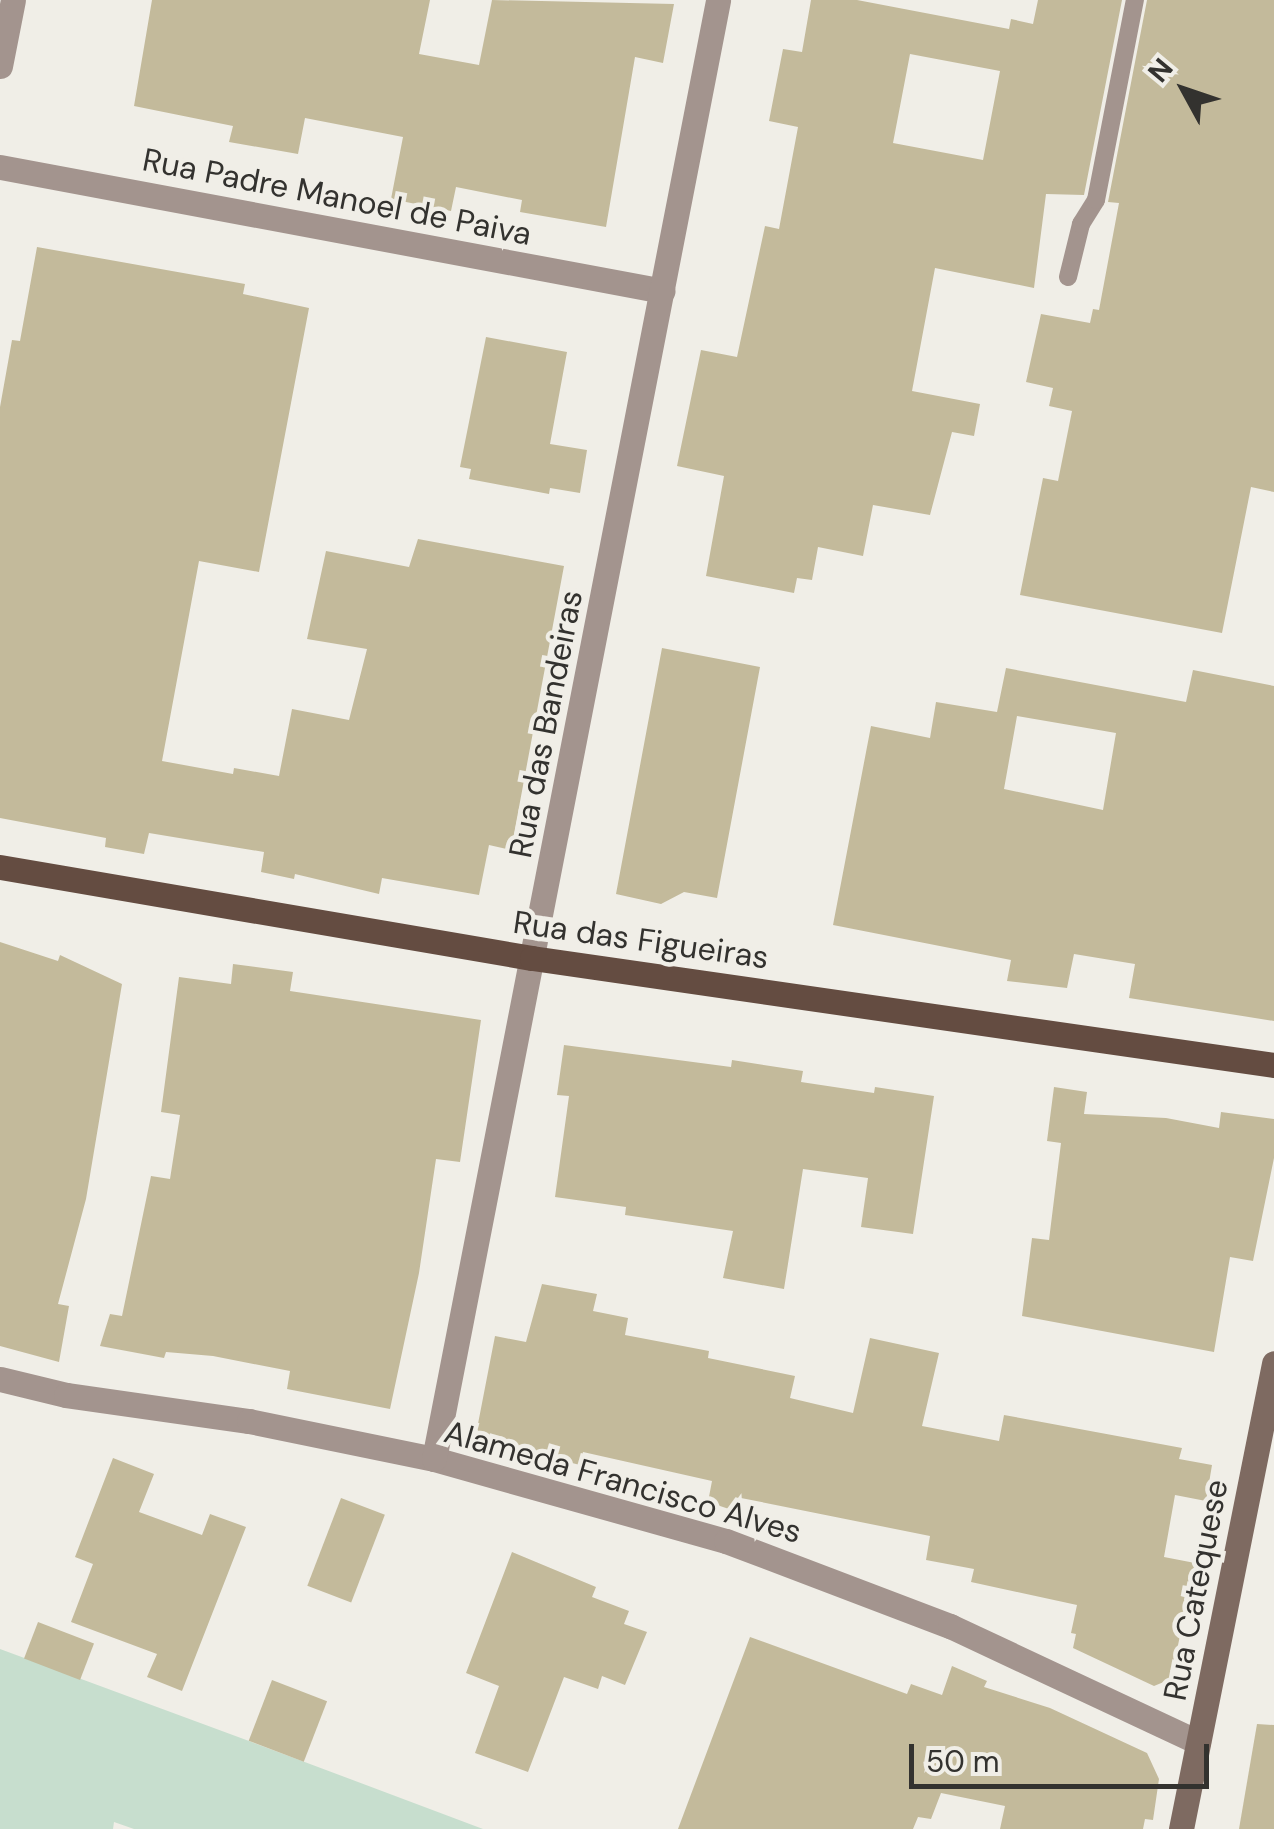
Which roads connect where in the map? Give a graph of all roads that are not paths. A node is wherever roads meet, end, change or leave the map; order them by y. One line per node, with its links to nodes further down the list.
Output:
1 (13, 0): 4 (street)
2 (718, 0): 7 (street, Rua das Bandeiras)
3 (1135, 0): 6 (lane)
4 (0, 66)
5 (0, 167): 7 (street, Rua Padre Manoel de Paiva)
6 (1068, 277)
7 (663, 291): 9 (street, Rua das Bandeiras)
8 (0, 867): 9 (main road, Rua das Figueiras)
9 (532, 958): 10 (main road, Rua das Figueiras); 13 (street, Rua das Bandeiras)
10 (1274, 1064)
11 (1274, 1364): 14 (main road, Rua Catequese)
12 (0, 1380): 13 (street, Alameda Francisco Alves)
13 (434, 1459): 14 (street, Alameda Francisco Alves)
14 (1198, 1742): 15 (main road, Rua Catequese)
15 (1181, 1829)

